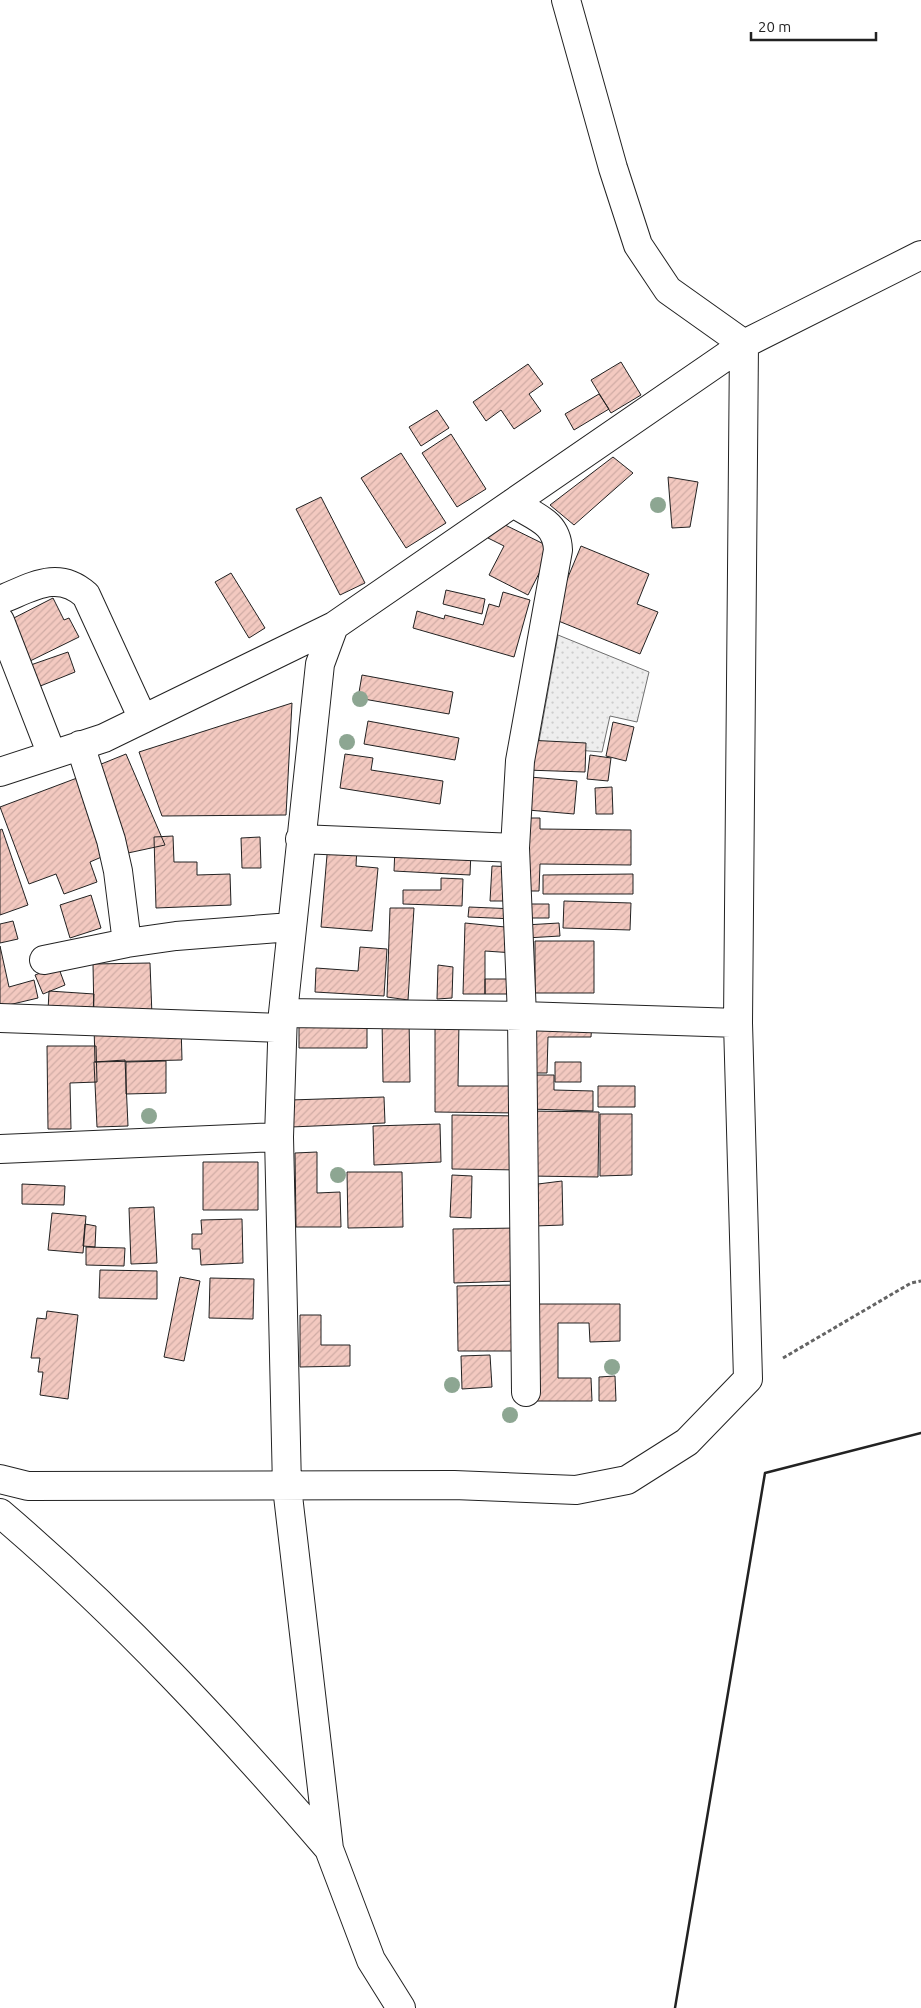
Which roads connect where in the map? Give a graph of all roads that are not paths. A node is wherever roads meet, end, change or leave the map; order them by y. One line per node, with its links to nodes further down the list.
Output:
1 (566, 0): 3 (street)
2 (921, 255): 3 (street)
3 (744, 344): 4 (street); 20 (street)
4 (513, 503): 7 (street); 13 (street)
5 (0, 600): 8 (street)
6 (0, 621): 10 (street)
7 (334, 626): 8 (street); 12 (street)
8 (142, 719): 9 (street)
9 (80, 745): 10 (street); 15 (street)
10 (52, 755): 11 (street)
11 (0, 772)
12 (300, 839): 13 (street); 14 (street)
13 (515, 848): 17 (street)
14 (291, 927): 15 (street); 19 (street)
15 (127, 943): 16 (street)
16 (44, 960)
17 (522, 1016): 19 (street); 20 (street); 23 (street)
18 (0, 1018): 19 (street)
19 (283, 1021): 21 (street)
20 (738, 1023): 25 (street)
21 (279, 1137): 22 (street); 25 (street)
22 (0, 1149)
23 (526, 1392)
24 (0, 1479): 25 (street)
25 (288, 1487): 27 (street)
26 (0, 1513): 27 (street)
27 (329, 1849): 28 (street)
28 (401, 2008)

